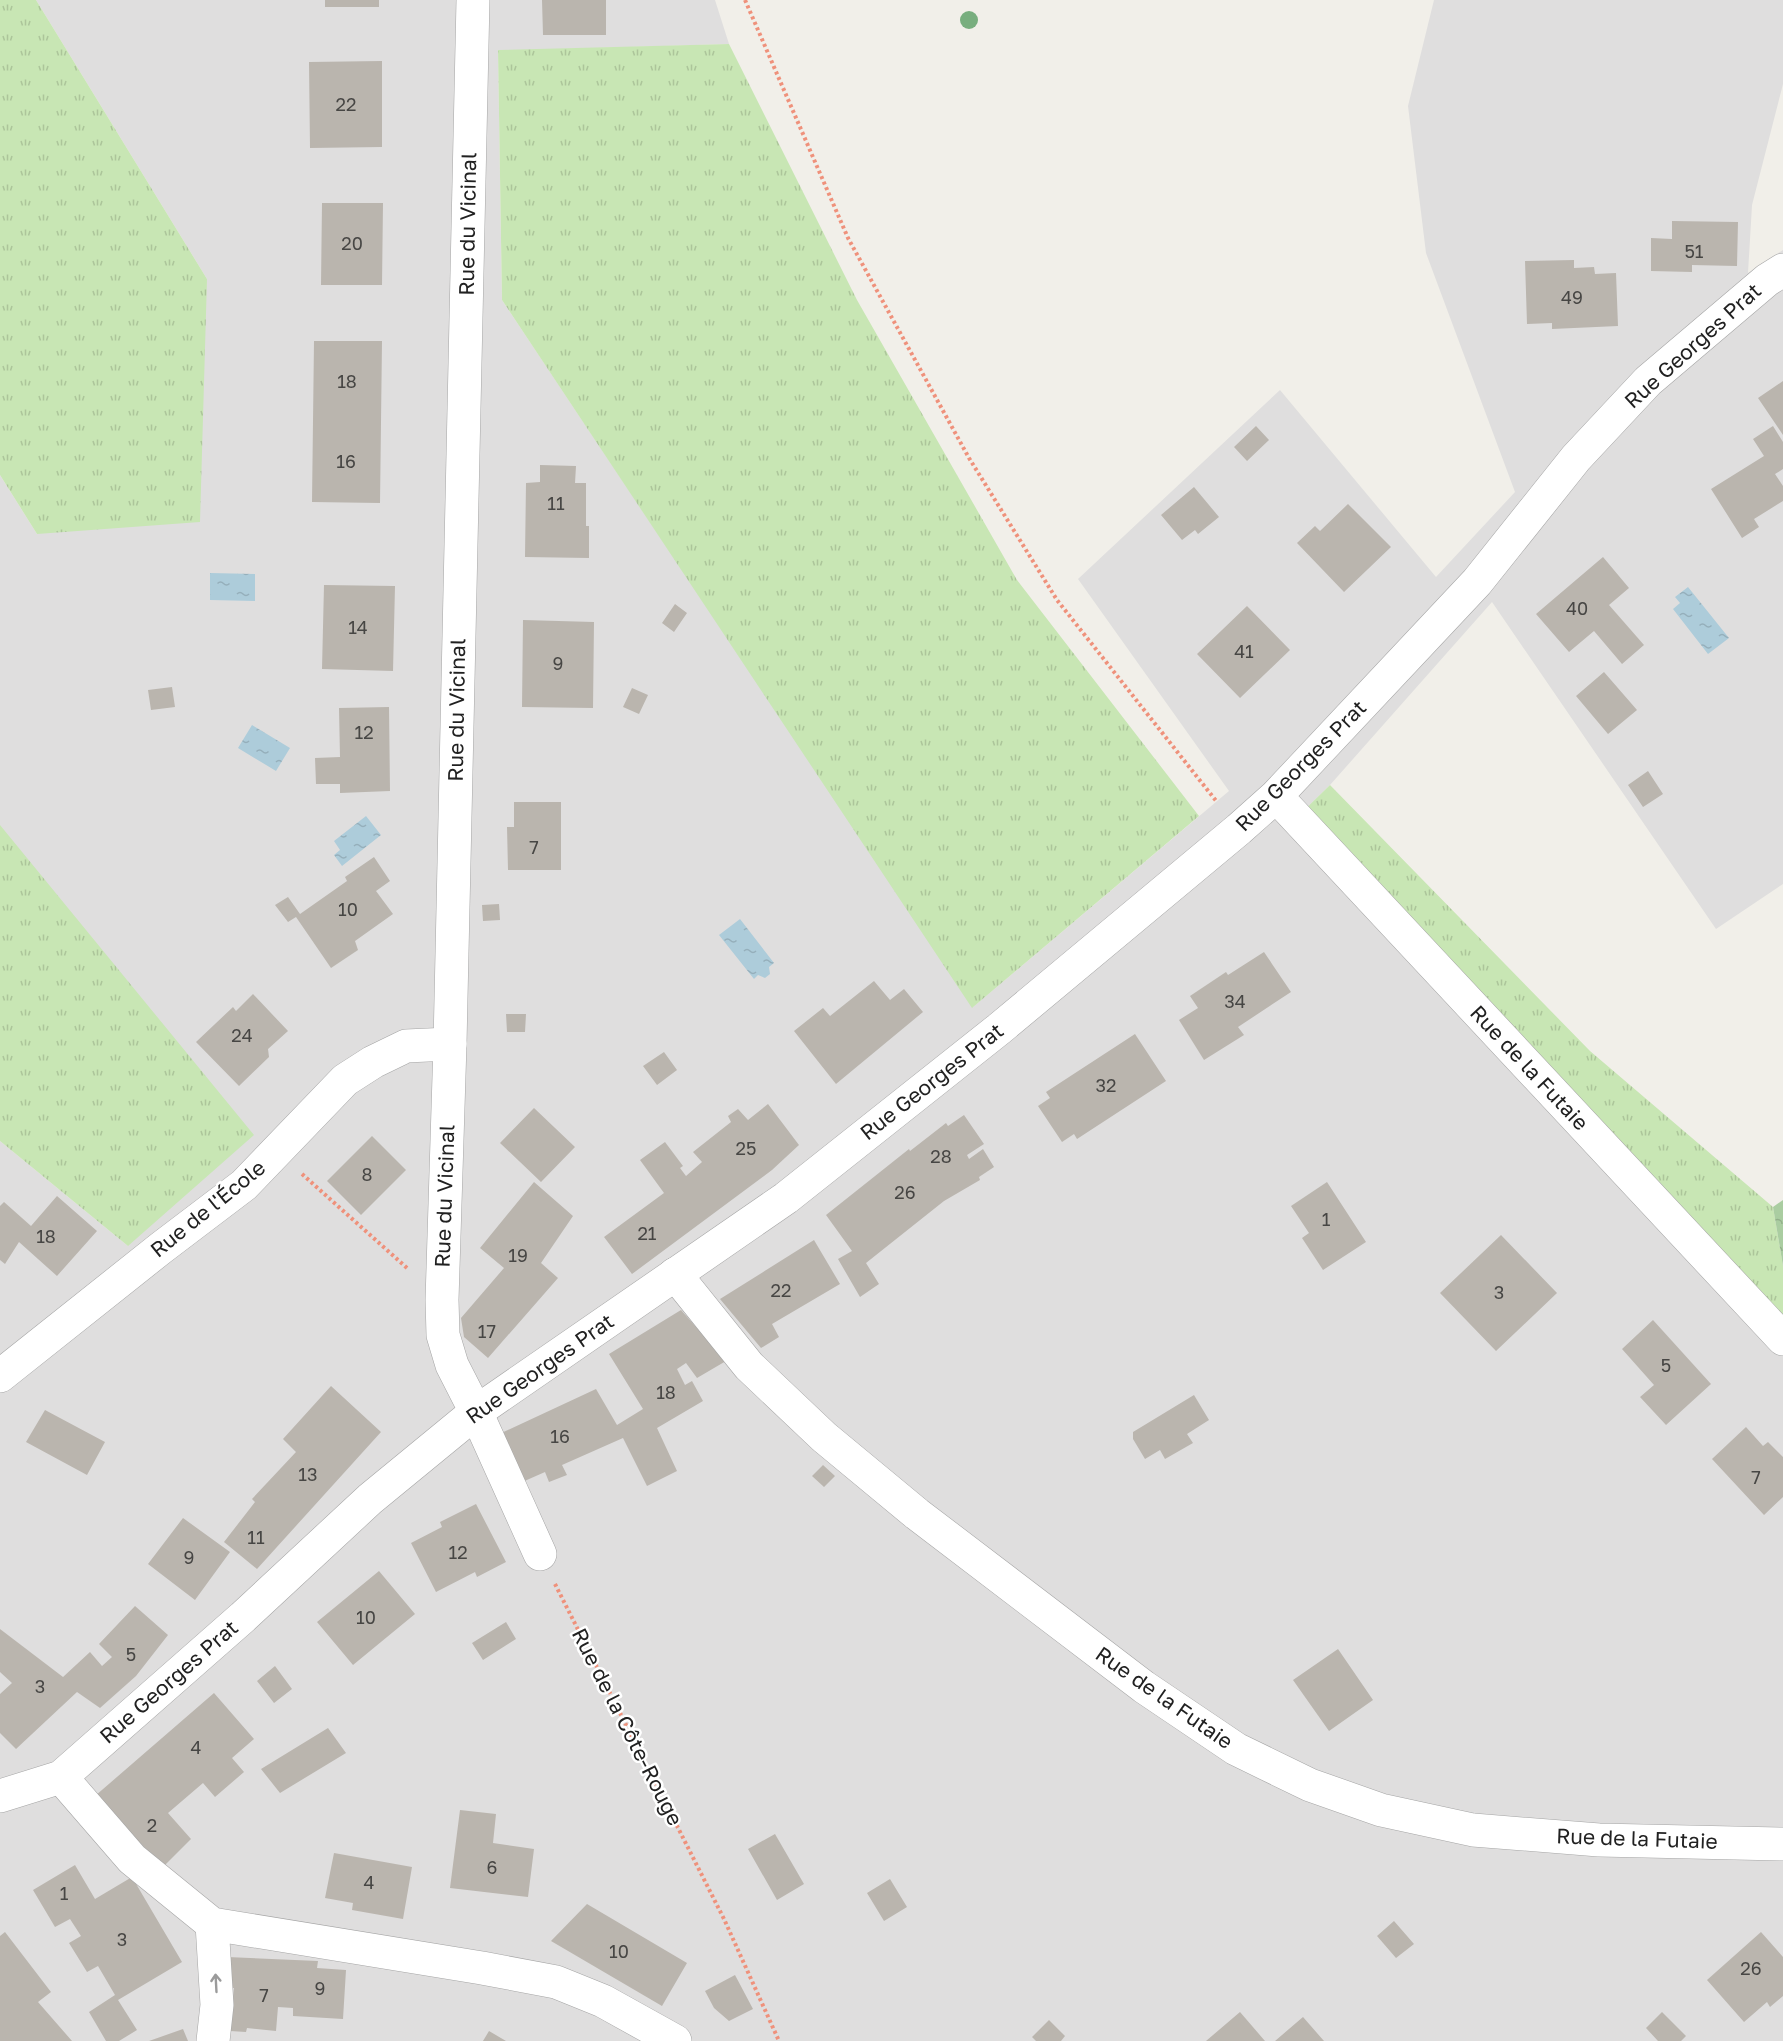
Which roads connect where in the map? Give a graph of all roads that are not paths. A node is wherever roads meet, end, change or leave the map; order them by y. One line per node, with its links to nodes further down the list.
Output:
1 (473, 0): 4 (street, Rue du Vicinal)
2 (1783, 270): 3 (street, Rue Georges Prat)
3 (1276, 796): 5 (street, Rue Georges Prat); 6 (street, Rue de la Futaie)
4 (450, 1044): 7 (street, Rue de l'École); 8 (street, Rue du Vicinal)
5 (675, 1274): 8 (street, Rue Georges Prat); 12 (street, Rue de la Futaie)
6 (1783, 1339)
7 (0, 1376)
8 (476, 1412): 9 (street); 10 (street, Rue Georges Prat)
9 (540, 1554)
10 (61, 1777): 11 (street, Rue Georges Prat); 13 (street)
11 (0, 1796)
12 (1783, 1844)
13 (212, 1924): 14 (street, one-way to 13); 15 (street)
14 (213, 2041)
15 (675, 2041)

